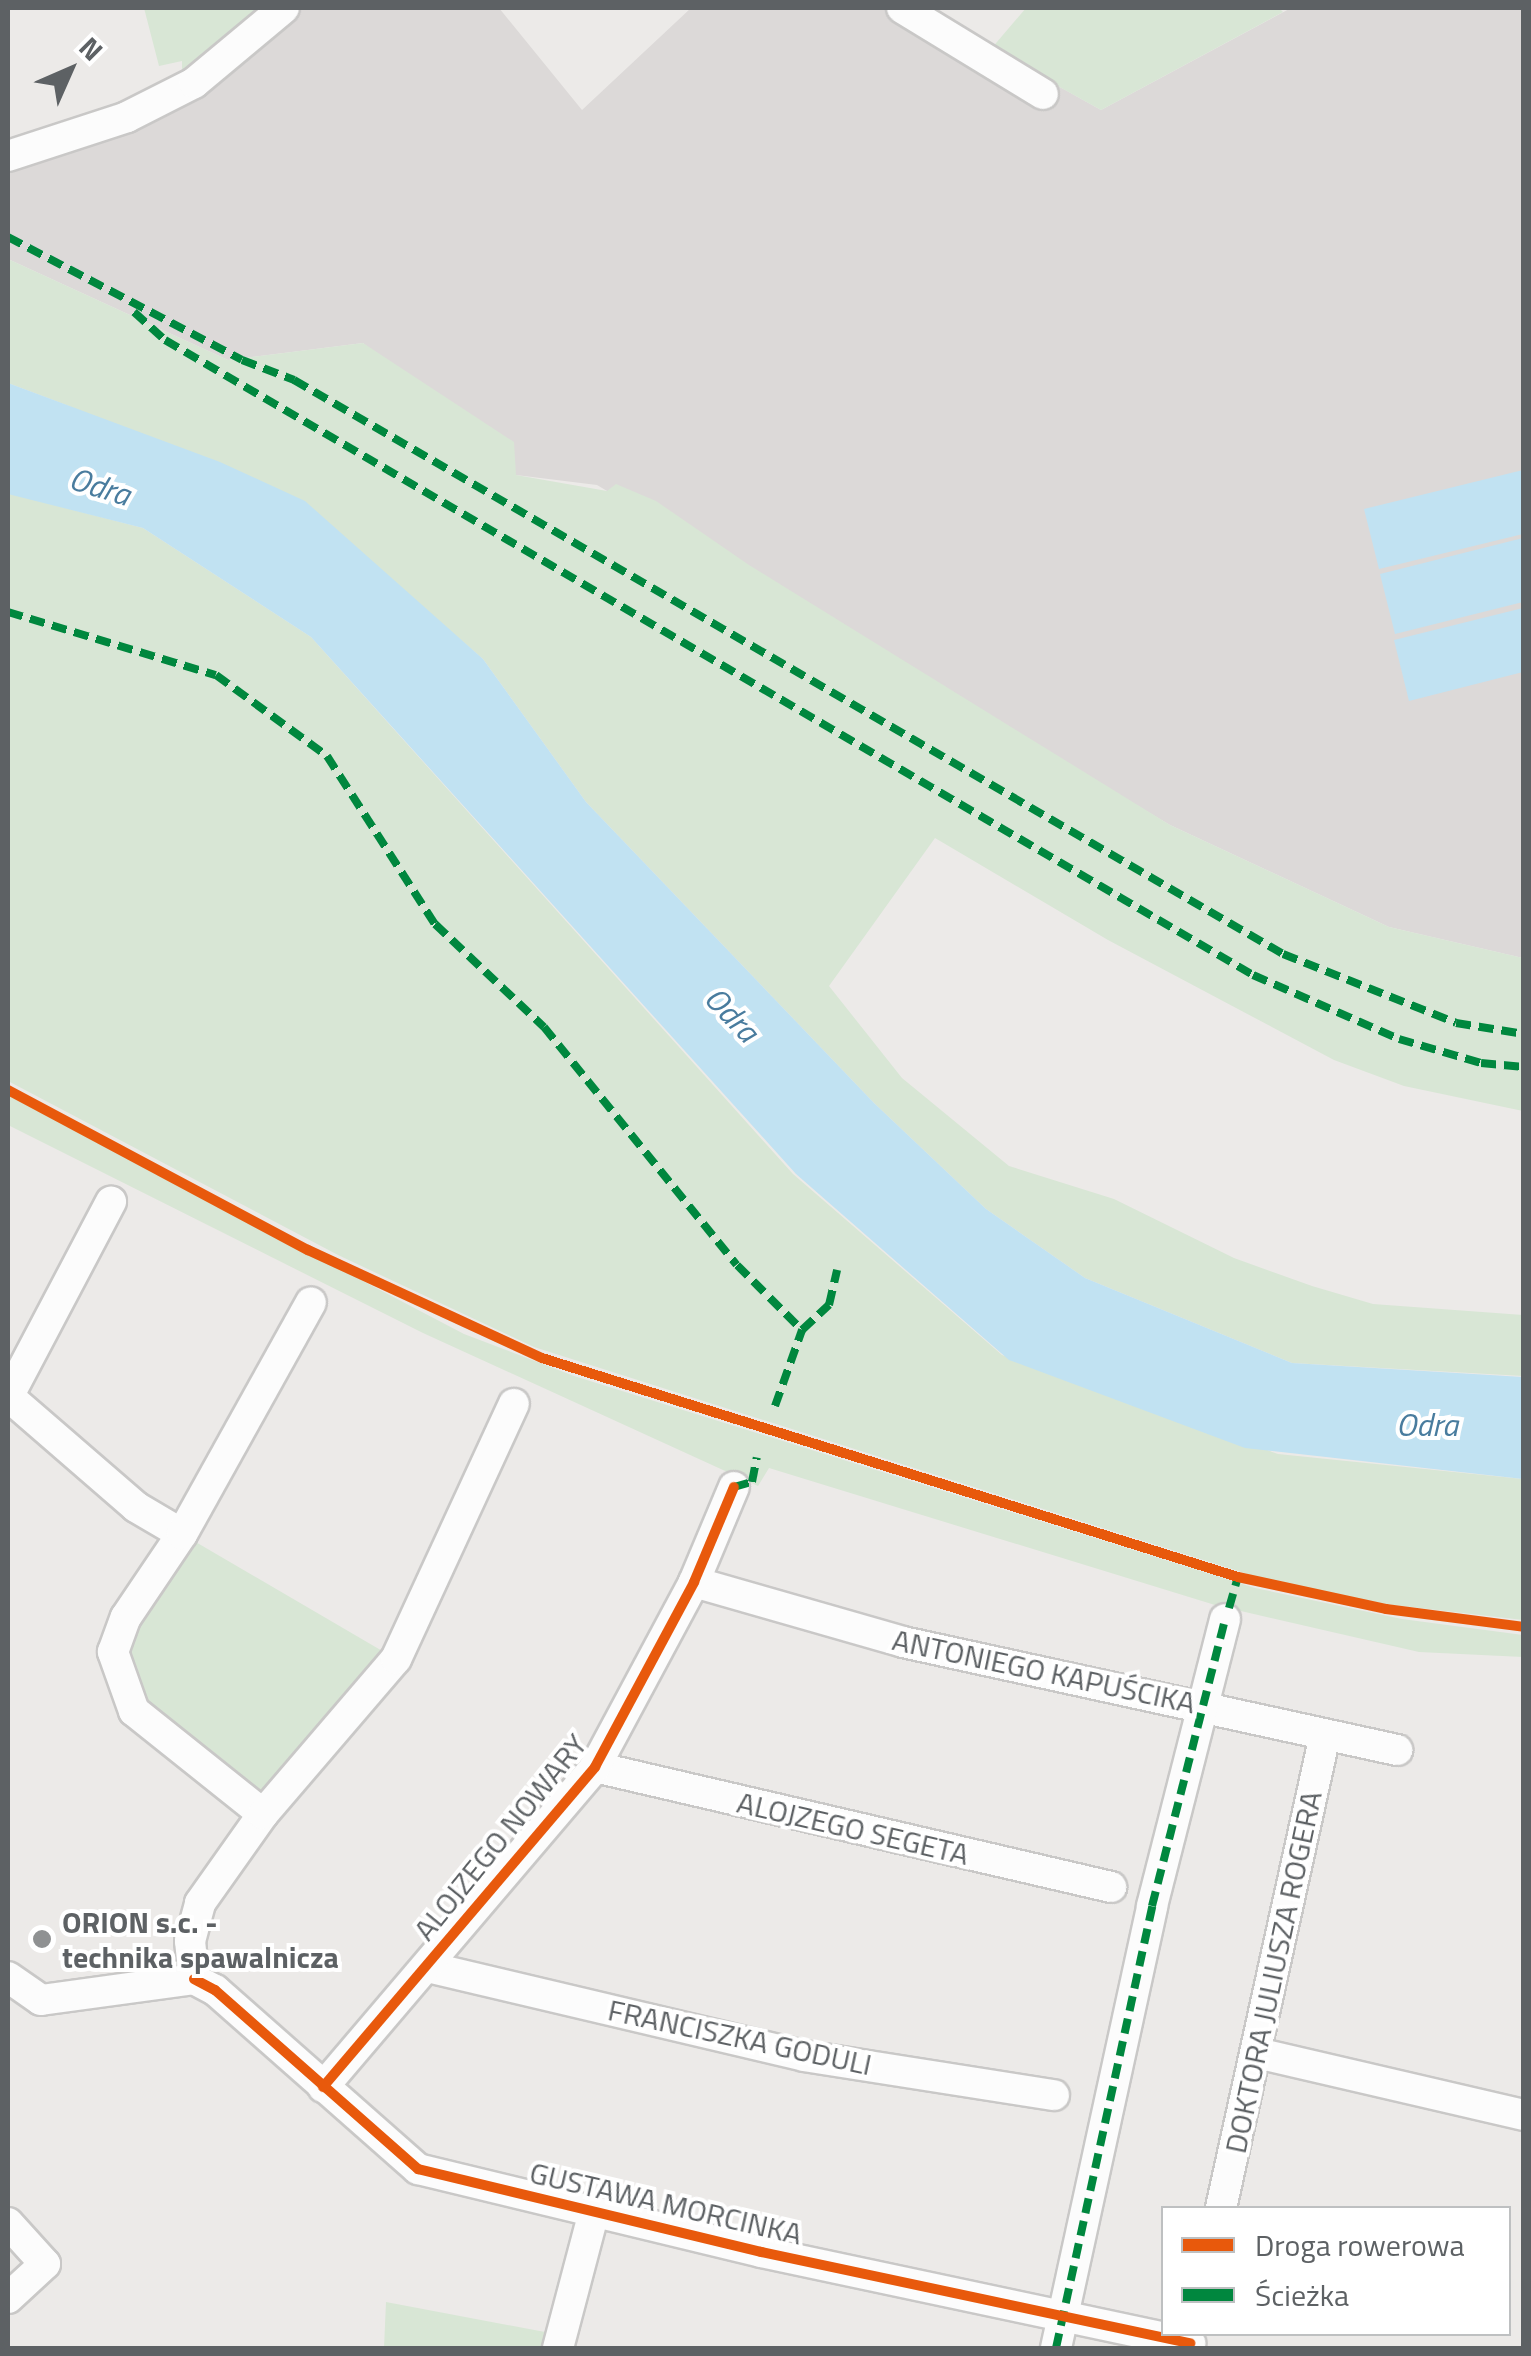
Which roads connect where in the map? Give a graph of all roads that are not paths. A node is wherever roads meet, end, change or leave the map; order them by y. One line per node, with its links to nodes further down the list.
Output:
1 (284, 8): 4 (street)
2 (902, 8): 3 (street)
3 (1043, 94)
4 (8, 156)
5 (111, 1202): 7 (street)
6 (312, 1302): 10 (street)
7 (8, 1396): 10 (street)
8 (514, 1404): 17 (street)
9 (734, 1487): 11 (street, ALOJZEGO NOWARY)
10 (182, 1534): 17 (street)
11 (694, 1582): 13 (street, ANTONIEGO KAPUŚCIKA); 16 (street, ALOJZEGO NOWARY)
12 (1225, 1620): 13 (street)
13 (1201, 1705): 14 (street, ANTONIEGO KAPUŚCIKA); 30 (street)
14 (1325, 1736): 15 (street, ANTONIEGO KAPUŚCIKA); 22 (street, DOKTORA JULIUSZA ROGERA)
15 (1397, 1750)
16 (595, 1766): 18 (street, ALOJZEGO SEGETA); 19 (street, ALOJZEGO NOWARY)
17 (264, 1814): 21 (street)
18 (1111, 1888)
19 (428, 1967): 23 (street, ALOJZEGO NOWARY); 24 (street, FRANCISZKA GODULI)
20 (8, 1977): 21 (street)
21 (194, 1980): 23 (street, GUSTAWA MORCINKA)
22 (1256, 2053): 25 (street); 26 (street, DOKTORA JULIUSZA ROGERA)
23 (323, 2088): 27 (street, GUSTAWA MORCINKA)
24 (1054, 2095)
25 (1524, 2116)
26 (1221, 2206)
27 (594, 2212): 30 (street, GUSTAWA MORCINKA); 32 (street)
28 (8, 2224): 29 (street)
29 (8, 2298)
30 (1064, 2316): 31 (street, GUSTAWA MORCINKA); 33 (street)
31 (1190, 2342)
32 (558, 2348)
33 (1056, 2348)

